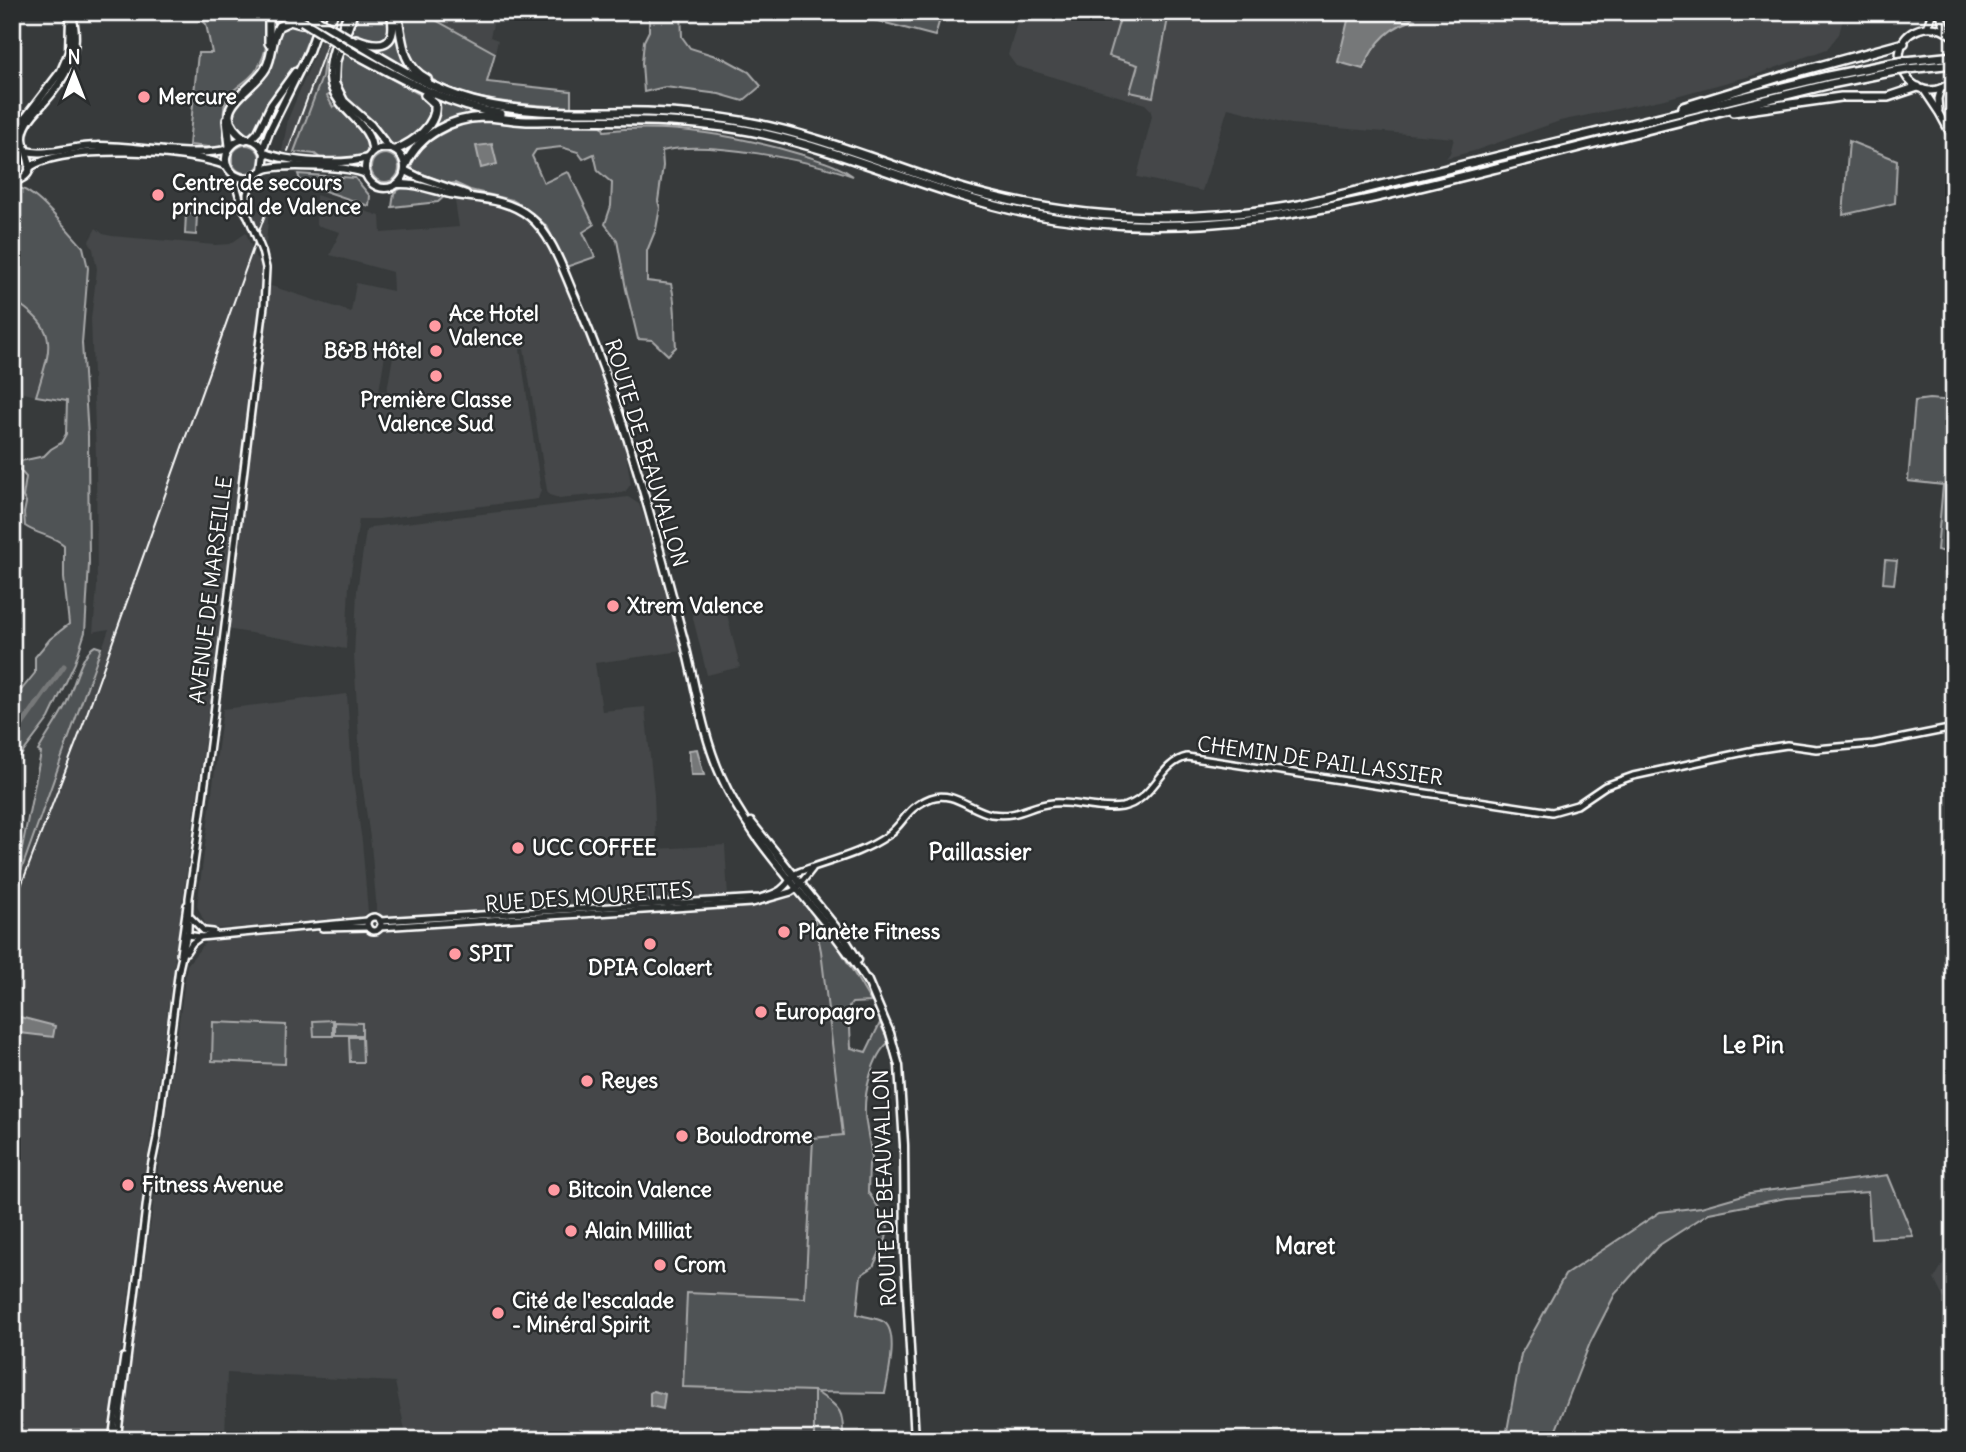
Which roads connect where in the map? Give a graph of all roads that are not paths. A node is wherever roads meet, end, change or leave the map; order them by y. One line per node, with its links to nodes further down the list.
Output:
1 (20, 12): 12 (highway)
2 (71, 12): 30 (main road); 35 (main road)
3 (269, 12): 34 (highway)
4 (287, 12): 13 (highway)
5 (322, 12): 31 (main road); 37 (main road)
6 (351, 12): 36 (main road); 38 (main road)
7 (391, 12): 17 (highway)
8 (397, 12): 25 (highway)
9 (1933, 12): 14 (main road)
10 (1940, 12): 15 (main road)
11 (307, 13): 17 (highway, bridge)
12 (12, 14)
13 (301, 23): 20 (highway, bridge); 31 (highway)
14 (1928, 27): 15 (main road); 18 (main road)
15 (1946, 31): 16 (main road)
16 (1954, 37)
17 (356, 41): 25 (highway)
18 (1904, 43): 23 (main road); 29 (highway)
19 (1953, 59): 21 (highway, bridge)
20 (380, 67): 27 (highway); 36 (highway)
21 (1894, 67): 28 (highway); 29 (highway)
22 (1954, 80): 24 (main road)
23 (1918, 87): 24 (main road); 26 (street); 28 (highway)
24 (1941, 88): 26 (street)
25 (472, 100): 29 (highway)
26 (1939, 113): 32 (street)
27 (561, 121): 28 (highway); 40 (highway)
28 (1677, 121)
29 (1603, 132)
30 (12, 135)
31 (248, 139): 34 (main road); 37 (main road)
32 (1954, 141)
33 (12, 142): 35 (main road)
34 (229, 148): 35 (main road); 39 (main road)
35 (25, 149): 41 (main road)
36 (392, 149): 38 (main road); 40 (main road)
37 (264, 151): 38 (main road); 42 (main road)
38 (370, 155): 44 (main road)
39 (227, 166): 41 (main road); 43 (main road)
40 (406, 167): 47 (main road); 48 (main road)
41 (29, 168): 46 (main road)
42 (262, 170): 44 (main road); 45 (main road)
43 (233, 174): 45 (main road); 49 (street, AVENUE DE MARSEILLE)
44 (366, 174): 47 (main road)
45 (252, 177): 49 (street, AVENUE DE MARSEILLE)
46 (12, 182)
47 (398, 184): 48 (main road)
48 (475, 197): 52 (main road, ROUTE DE BEAUVALLON)
49 (249, 218): 54 (street, AVENUE DE MARSEILLE, bridge)
50 (1954, 728): 51 (street, CHEMIN DE PAILLASSIER)
51 (812, 869): 52 (street, CHEMIN DE PAILLASSIER); 53 (street, CHEMIN DE PAILLASSIER)
52 (792, 877): 53 (main road, ROUTE DE BEAUVALLON); 57 (street, RUE DES MOURETTES)
53 (799, 885): 57 (street, RUE DES MOURETTES); 63 (main road, ROUTE DE BEAUVALLON)
54 (189, 898): 55 (street, AVENUE DE MARSEILLE); 58 (street)
55 (190, 916): 58 (street, AVENUE DE MARSEILLE); 59 (street)
56 (368, 924): 57 (street); 57 (street); 59 (street)
57 (380, 924)
58 (185, 933): 59 (street); 60 (street, AVENUE DE MARSEILLE); 61 (street)
59 (202, 934): 60 (street)
60 (183, 957): 61 (street, AVENUE DE MARSEILLE)
61 (179, 969): 62 (street)
62 (114, 1440)
63 (915, 1440)

